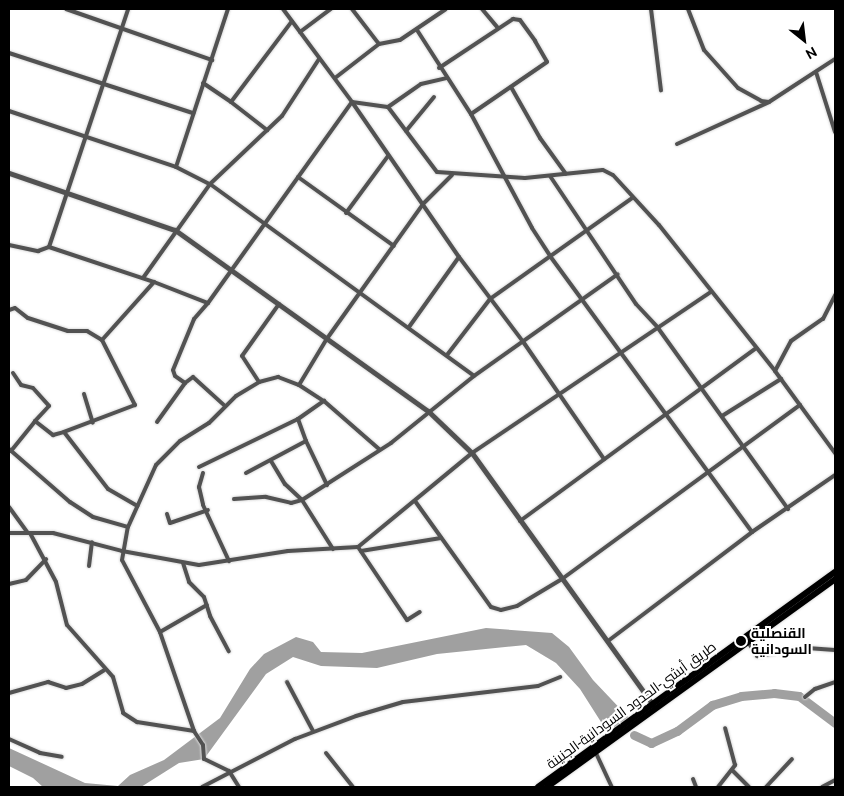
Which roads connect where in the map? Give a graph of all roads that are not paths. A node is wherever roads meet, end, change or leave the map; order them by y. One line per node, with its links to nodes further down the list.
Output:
1 (66, 9): 12 (street)
2 (128, 9): 12 (street)
3 (228, 9): 20 (street)
4 (283, 9): 11 (street)
5 (331, 9): 15 (street)
6 (352, 9): 16 (street)
7 (446, 9): 14 (street)
8 (482, 9): 13 (street)
9 (651, 9): 28 (street)
10 (688, 9): 32 (street)
11 (292, 21): 15 (street); 30 (street)
12 (122, 28): 20 (street); 26 (street)
13 (498, 28): 21 (street); 27 (street)
14 (417, 30): 16 (street); 21 (street)
15 (300, 32): 18 (street)
16 (379, 44): 23 (street)
17 (9, 53): 26 (street)
18 (319, 59): 23 (street); 37 (street)
19 (835, 59): 22 (street)
20 (212, 60): 25 (street)
21 (439, 68): 24 (street)
22 (816, 72): 32 (street); 39 (street)
23 (334, 78): 31 (street)
24 (446, 78): 33 (street); 36 (street)
25 (203, 83): 30 (street); 35 (street)
26 (104, 85): 35 (street); 40 (street)
27 (511, 87): 36 (street); 45 (street)
28 (661, 90)
29 (434, 97): 38 (street)
30 (231, 102): 37 (street)
31 (352, 102): 33 (street); 42 (street); 48 (street)
32 (769, 102): 41 (street)
33 (388, 107): 38 (street)
34 (9, 111): 40 (street)
35 (193, 113): 43 (street)
36 (471, 114): 49 (street)
37 (267, 130): 50 (street)
38 (406, 131): 46 (street)
39 (835, 132)
40 (87, 139): 43 (street); 51 (street)
41 (677, 144)
42 (388, 156): 53 (street); 54 (street)
43 (176, 167): 50 (street)
44 (9, 173): 51 (street)
45 (566, 174): 47 (street); 52 (street)
46 (452, 175): 49 (street); 53 (street)
47 (550, 176): 49 (street); 56 (street)
48 (298, 177): 54 (street); 55 (street)
49 (507, 177): 61 (street)
50 (210, 184): 55 (street); 57 (street)
51 (68, 193): 57 (street); 60 (street)
52 (632, 198): 56 (street); 68 (street)
53 (423, 204): 59 (street); 62 (street)
54 (346, 212): 59 (street)
55 (264, 223): 63 (street); 67 (street)
56 (587, 229): 61 (street); 64 (street)
57 (174, 230): 63 (street); 65 (street)
58 (9, 245): 60 (street)
59 (394, 246): 67 (street)
60 (49, 247): 65 (street)
61 (550, 256): 70 (street); 71 (street)
62 (459, 257): 70 (street); 75 (street)
63 (232, 269): 72 (street); 73 (street)
64 (618, 274): 71 (street); 76 (street)
65 (143, 278): 66 (street)
66 (154, 282): 72 (street); 77 (street)
67 (361, 292): 75 (street); 78 (street)
68 (711, 292): 76 (street); 80 (street)
69 (835, 295): 83 (street)
70 (490, 299): 79 (street); 82 (street)
71 (582, 300): 79 (street); 81 (street)
72 (208, 304): 88 (street)
73 (279, 304): 78 (street); 87 (street)
74 (9, 310): 77 (street)
75 (409, 327): 82 (street)
76 (658, 328): 81 (street); 90 (street)
77 (102, 340): 102 (street)
78 (326, 340): 89 (street); 96 (street)
79 (524, 342): 85 (street); 91 (street)
80 (756, 348): 83 (street); 90 (street)
81 (620, 353): 91 (street); 97 (street)
82 (447, 355): 85 (street)
83 (775, 371): 86 (street)
84 (13, 373): 100 (street)
85 (474, 376): 96 (street)
86 (780, 379): 94 (street); 98 (street)
87 (260, 382): 89 (street); 95 (street)
88 (185, 383): 95 (street); 101 (street)
89 (298, 385): 93 (street)
90 (701, 388): 97 (street); 98 (street)
91 (560, 393): 108 (street); 110 (street)
92 (84, 394): 102 (street)
93 (324, 401): 99 (street); 106 (street)
94 (800, 405): 105 (street); 109 (street)
95 (225, 406): 121 (street)
96 (428, 411): 106 (street); 108 (street)
97 (665, 415): 110 (street); 115 (street)
98 (722, 416): 105 (street)
99 (298, 418): 104 (street); 112 (street)
100 (35, 421): 103 (street); 107 (street)
101 (158, 422)
102 (93, 423): 103 (street)
103 (64, 432): 121 (street)
104 (306, 441): 111 (street); 117 (street)
105 (744, 447): 115 (street); 123 (street)
106 (379, 449): 117 (street)
107 (10, 450): 127 (street)
108 (472, 453): 120 (street); 126 (street)
109 (835, 453)
110 (604, 459): 126 (street)
111 (271, 461): 114 (street); 119 (street)
112 (199, 467)
113 (203, 473): 124 (street)
114 (246, 473)
115 (708, 473): 128 (street); 141 (street)
116 (835, 475): 123 (street)
117 (327, 485): 119 (street)
118 (234, 499): 119 (street)
119 (302, 500): 133 (street)
120 (415, 502): 131 (street); 134 (street)
121 (137, 506): 127 (street)
122 (9, 507): 130 (street)
123 (788, 508): 128 (street)
124 (208, 510): 125 (street); 137 (street)
125 (166, 514)
126 (520, 521): 141 (street)
127 (128, 527): 135 (street)
128 (752, 532): 148 (street)
129 (9, 533): 130 (street)
130 (29, 533): 132 (street); 136 (street)
131 (441, 538): 134 (street); 141 (street)
132 (92, 542): 135 (street); 139 (street)
133 (333, 549): 134 (street); 137 (street)
134 (359, 549): 146 (street)
135 (122, 551): 138 (street); 147 (street)
136 (46, 559): 143 (street); 152 (street)
137 (229, 561): 138 (street)
138 (182, 563): 144 (street)
139 (89, 566)
140 (835, 572): 145 (highway, طريق أبشي-الحدود السودانية-الجنينة)
141 (562, 579): 148 (street)
142 (835, 579): 145 (highway)
143 (9, 584)
144 (207, 605): 147 (street); 151 (street)
145 (792, 607): 149 (highway); 158 (highway, طريق أبشي-الحدود السودانية-الجنينة)
146 (420, 612)
147 (160, 632): 160 (street)
148 (608, 641): 158 (street)
149 (748, 642): 150 (street); 158 (highway)
150 (835, 650)
151 (229, 651)
152 (104, 670): 156 (street); 160 (street)
153 (560, 677): 161 (street)
154 (287, 682): 161 (street)
155 (835, 682): 157 (street)
156 (9, 693)
157 (805, 697)
158 (654, 706): 163 (highway, طريق أبشي-الحدود السودانية-الجنينة)
159 (725, 728): 167 (street)
160 (194, 731): 168 (street)
161 (313, 731): 168 (street)
162 (9, 739): 165 (street)
163 (595, 750): 169 (highway, طريق أبشي-الحدود السودانية-الجنينة); 177 (street)
164 (326, 753): 174 (street)
165 (62, 757)
166 (792, 759): 181 (street)
167 (732, 770): 179 (street); 180 (street)
168 (229, 771): 172 (street); 173 (street)
169 (562, 773): 175 (highway, طريق أبشي-الحدود السودانية-الجنينة); 176 (highway)
170 (693, 779): 178 (street)
171 (835, 780): 182 (street)
172 (202, 787)
173 (239, 787)
174 (353, 787)
175 (538, 787)
176 (547, 787)
177 (612, 787)
178 (696, 787)
179 (718, 787)
180 (748, 787)
181 (766, 787)
182 (822, 787)

